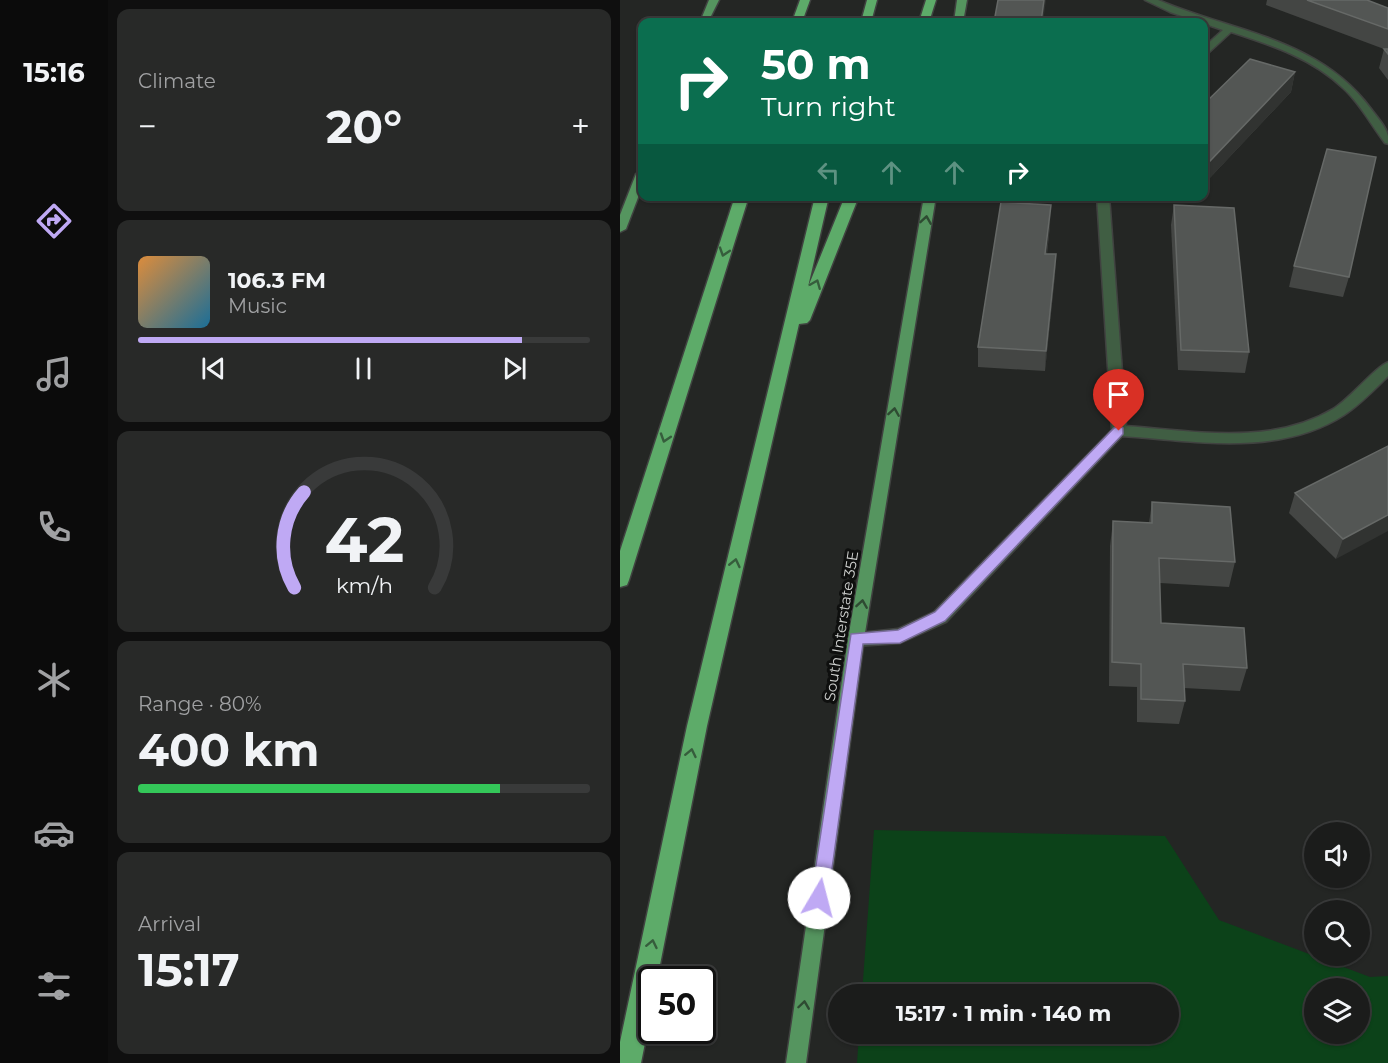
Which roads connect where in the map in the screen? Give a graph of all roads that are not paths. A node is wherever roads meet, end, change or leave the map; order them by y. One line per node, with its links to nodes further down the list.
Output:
1 (714, 0): 7 (main road)
2 (805, 0): 8 (highway)
3 (872, 0): 9 (highway)
4 (931, 0): 10 (highway)
5 (962, 0): 11 (main road)
6 (1150, 0): 12 (lane)
7 (706, 18)
8 (798, 18)
9 (867, 18)
10 (925, 18)
11 (960, 18)
12 (1197, 18)
13 (1208, 22): 14 (lane)
14 (1228, 30): 15 (lane); 16 (lane)
15 (1208, 48)
16 (1388, 141)
17 (638, 184): 23 (main road)
18 (740, 201): 27 (highway, one-way to 27)
19 (821, 201): 25 (highway)
20 (850, 201): 25 (highway, one-way to 20)
21 (929, 201): 28 (main road, South Interstate 35E, one-way to 21)
22 (1103, 201): 26 (lane)
23 (620, 229)
24 (1388, 366): 26 (lane)
25 (778, 377): 29 (highway, one-way to 25)
26 (1119, 431): 28 (lane)
27 (620, 580)
28 (856, 639): 30 (main road, South Interstate 35E, one-way to 28)
29 (628, 1063)
30 (796, 1063)

